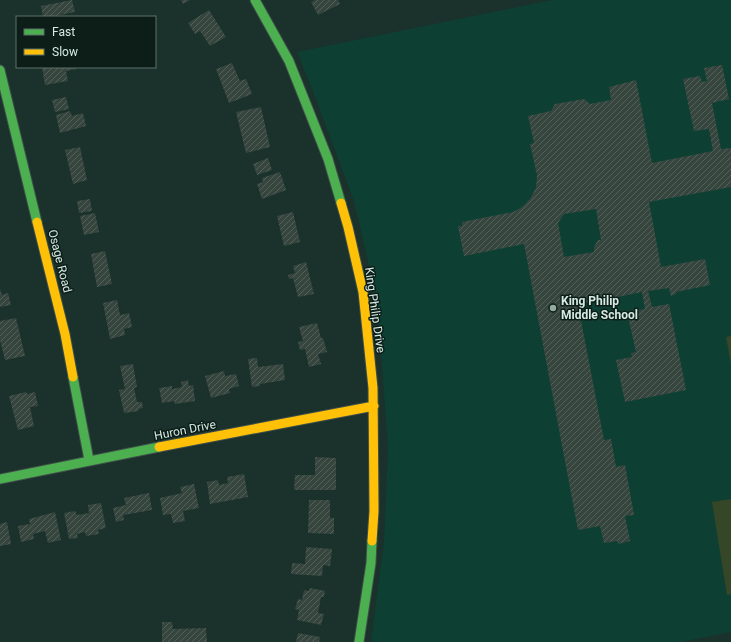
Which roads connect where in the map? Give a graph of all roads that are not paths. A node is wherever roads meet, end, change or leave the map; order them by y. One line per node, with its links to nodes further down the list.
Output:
1 (255, 0): 3 (street, King Philip Drive)
2 (0, 70): 4 (street, Osage Road)
3 (374, 406): 4 (street, Huron Drive); 6 (street, King Philip Drive)
4 (89, 460): 5 (street, Huron Drive)
5 (0, 479)
6 (359, 642)

